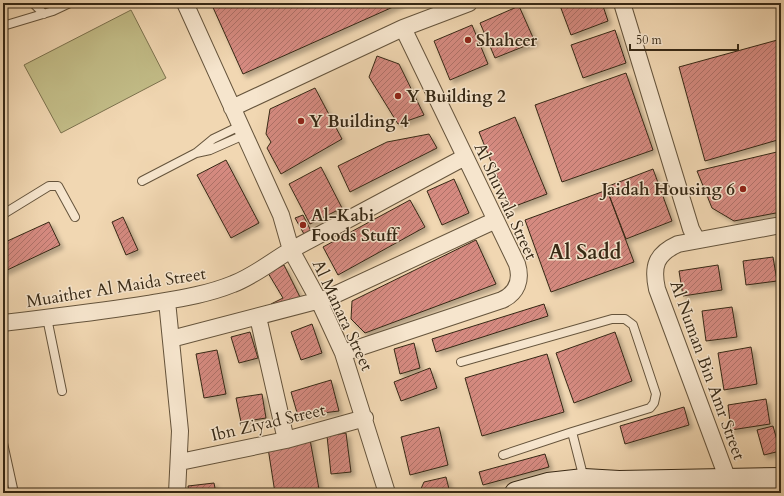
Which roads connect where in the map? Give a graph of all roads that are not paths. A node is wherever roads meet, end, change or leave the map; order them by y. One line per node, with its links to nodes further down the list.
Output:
1 (33, 3): 6 (lane)
2 (70, 3): 6 (lane)
3 (185, 3): 9 (street, Al Manara Street)
4 (469, 3): 8 (street)
5 (622, 3): 17 (street)
6 (44, 14): 7 (lane)
7 (3, 26)
8 (404, 28): 9 (street); 11 (street, Al Shuwala Street)
9 (232, 108): 10 (street, Al Manara Street)
10 (242, 131): 12 (lane); 18 (street, Al Manara Street)
11 (465, 157): 15 (street, Al Shuwala Street); 18 (street, Muaither Al Maida Street)
12 (142, 181)
13 (3, 212): 14 (lane)
14 (75, 217)
15 (496, 220): 20 (street); 25 (street, Al Shuwala Street)
16 (781, 225): 17 (street, Al Numan Bin Amr Street)
17 (697, 240): 37 (street, Al Numan Bin Amr Street)
18 (291, 250): 19 (street, Muaither Al Maida Street); 20 (street, Al Manara Street)
19 (167, 300): 22 (street, Muaither Al Maida Street); 24 (street)
20 (319, 300): 21 (street); 25 (street, Al Manara Street)
21 (258, 317): 24 (street); 30 (street)
22 (47, 318): 23 (street, Muaither Al Maida Street); 27 (lane)
23 (3, 323)
24 (171, 339): 33 (street)
25 (343, 354): 28 (street, Al Manara Street)
26 (461, 362): 29 (lane)
27 (62, 391)
28 (365, 418): 30 (street, Ibn Ziyad Street); 41 (street, Al Manara Street)
29 (572, 432): 32 (lane); 36 (lane)
30 (286, 440): 33 (street, Ibn Ziyad Street)
31 (3, 443): 34 (lane)
32 (503, 456)
33 (180, 462): 40 (street)
34 (7, 478): 39 (lane)
35 (781, 479): 37 (street)
36 (584, 480): 38 (street); 42 (street)
37 (728, 480): 38 (street)
38 (620, 488)
39 (14, 493)
40 (177, 493)
41 (388, 493)
42 (516, 493)

